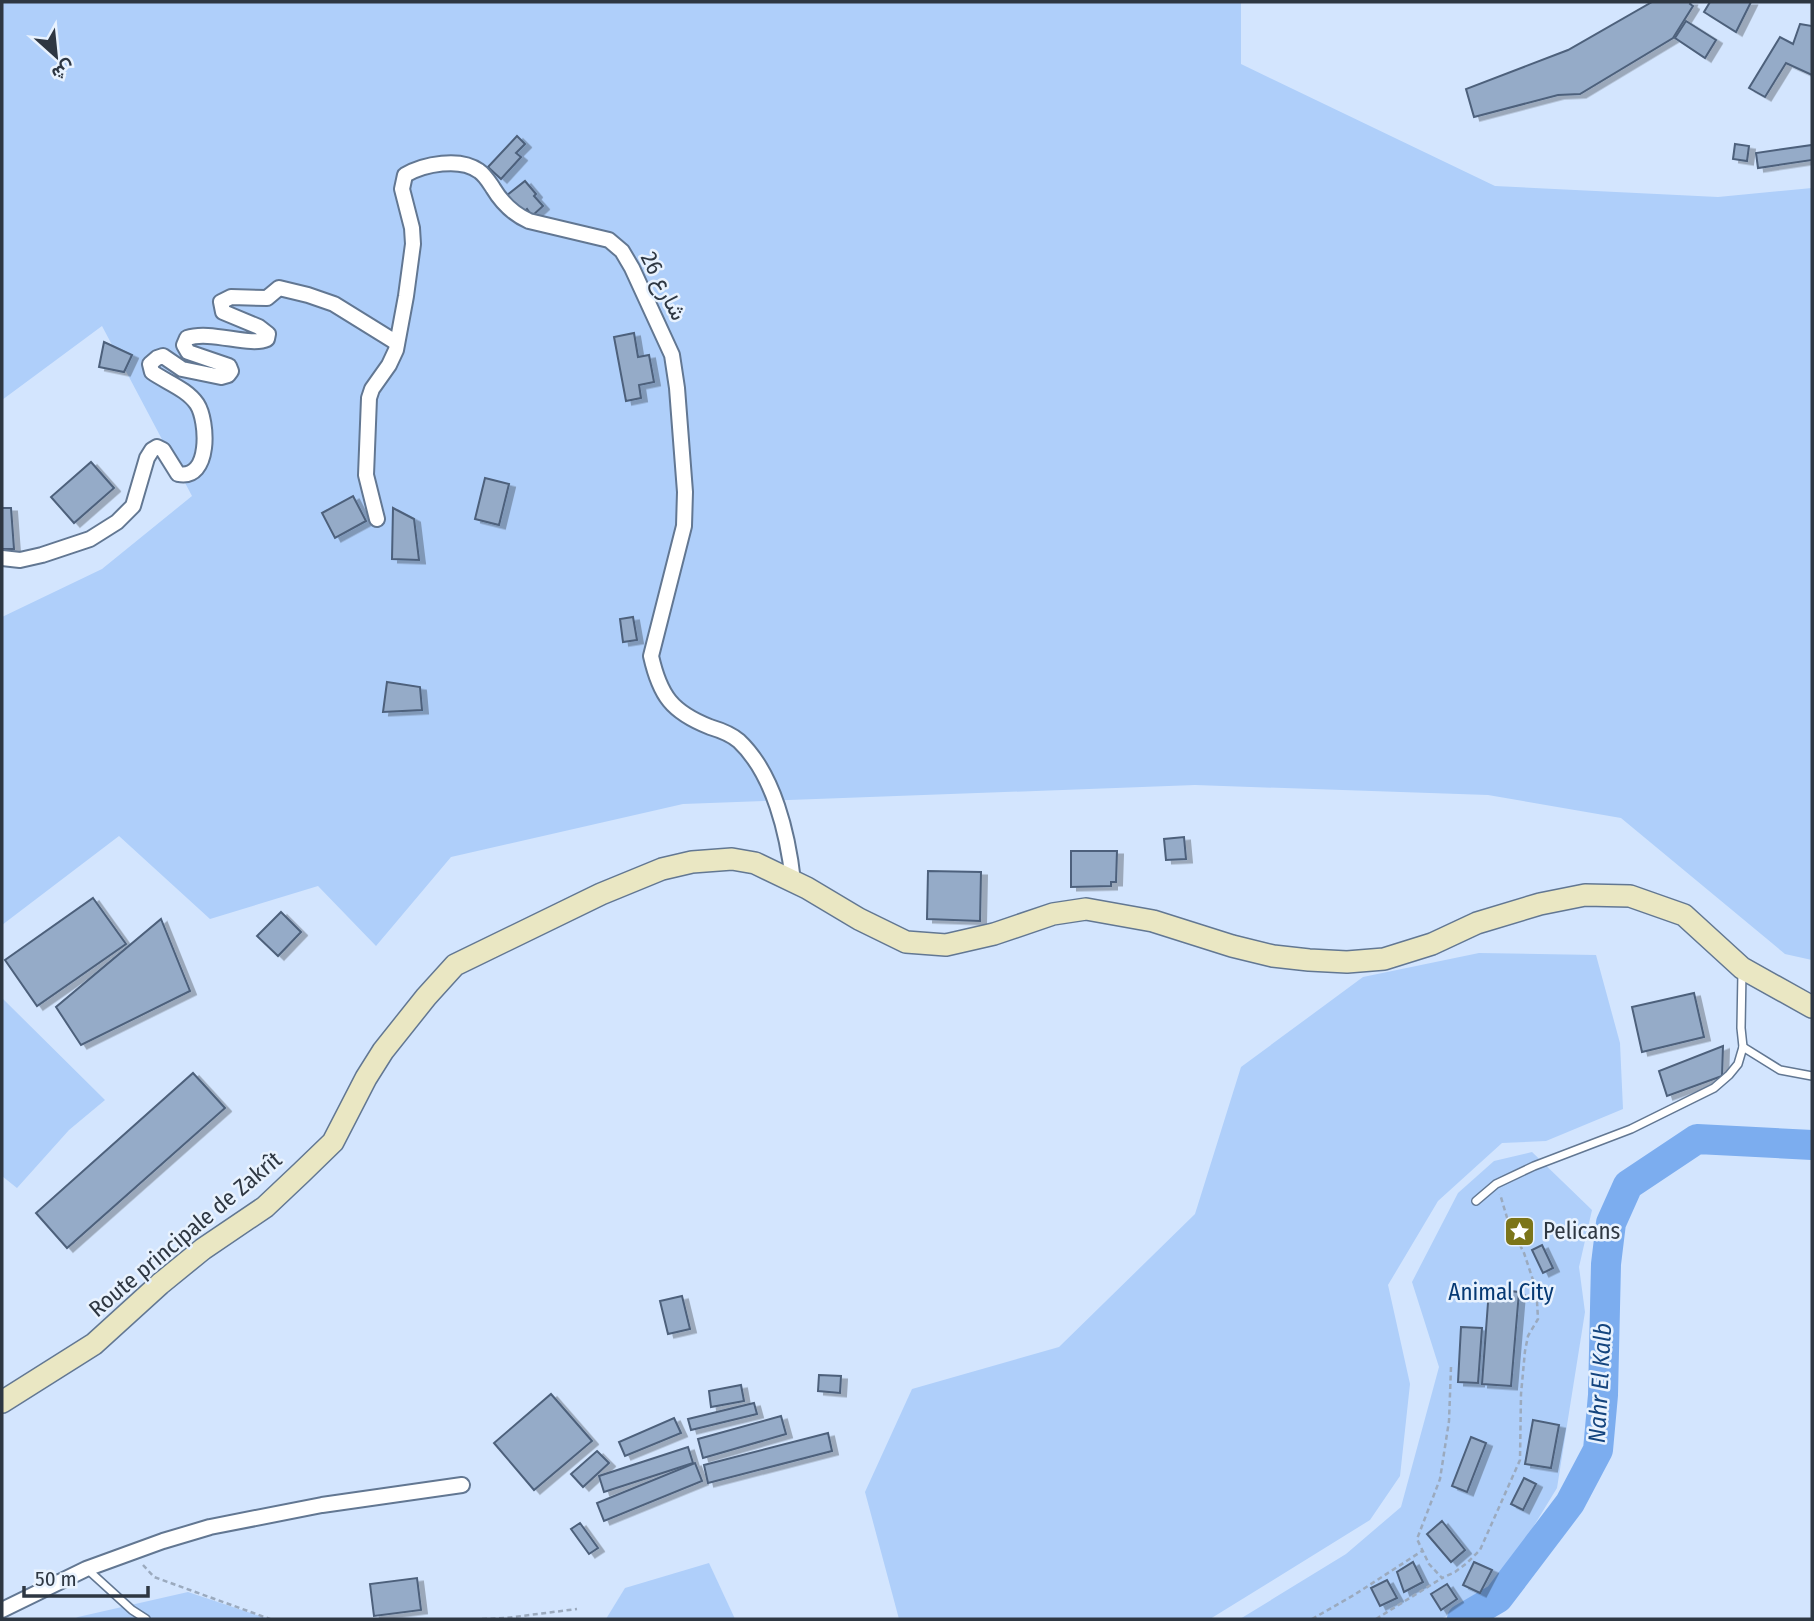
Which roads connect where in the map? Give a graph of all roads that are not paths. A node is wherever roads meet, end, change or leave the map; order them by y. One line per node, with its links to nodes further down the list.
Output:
1 (397, 343): 2 (street, شارع 26); 3 (street); 4 (street, شارع 26)
2 (377, 519)
3 (2, 558)
4 (793, 881): 5 (street, Route principale de Zakrît); 10 (street, Route principale de Zakrît)
5 (1742, 968): 6 (street); 7 (lane)
6 (1812, 1007)
7 (1743, 1047): 8 (lane); 9 (lane)
8 (1812, 1076)
9 (1476, 1202)
10 (2, 1402)
11 (462, 1485): 12 (street)
12 (86, 1569): 13 (street); 14 (lane)
13 (2, 1610)
14 (146, 1619)

